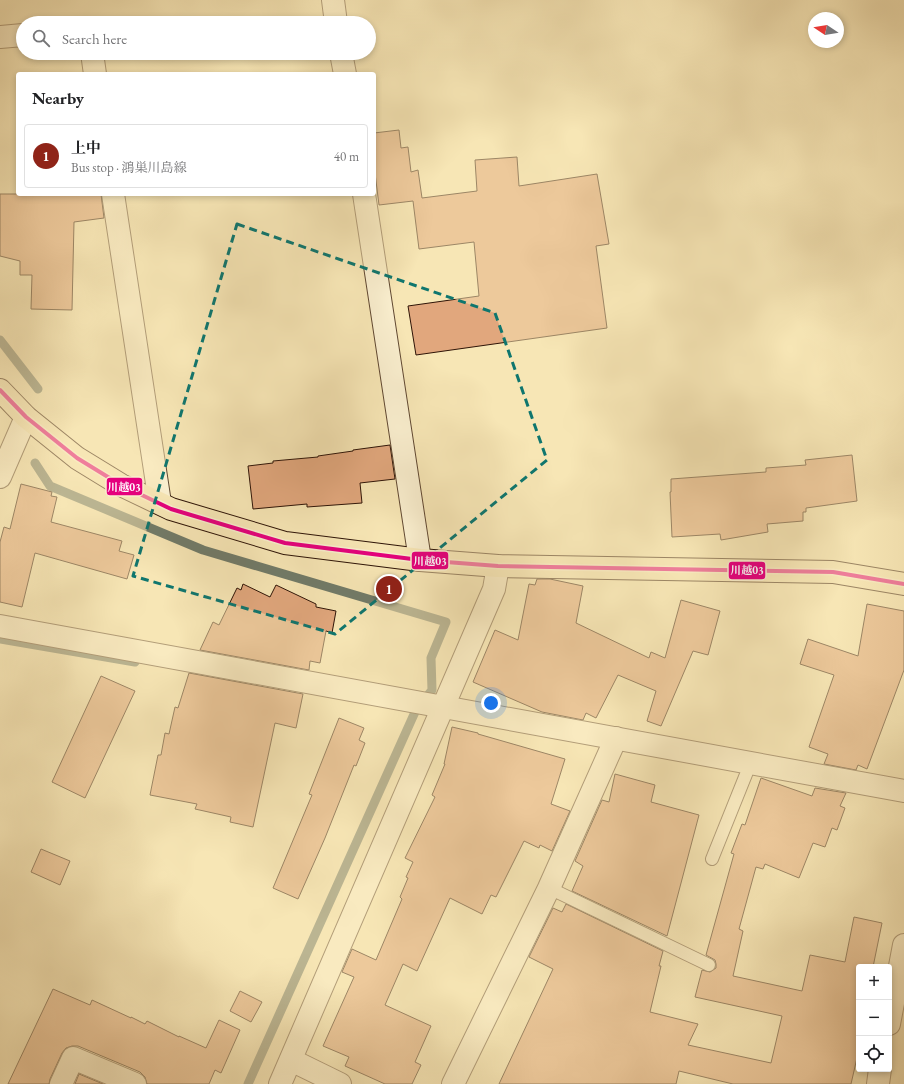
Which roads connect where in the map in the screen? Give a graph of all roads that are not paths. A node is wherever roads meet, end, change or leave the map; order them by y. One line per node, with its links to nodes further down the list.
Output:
1 (333, 0): 2 (street)
2 (335, 16)
3 (16, 36): 4 (street)
4 (0, 37)
5 (93, 60): 7 (street)
6 (342, 60): 8 (street)
7 (95, 72)
8 (345, 72)
9 (113, 196): 14 (street)
10 (364, 196): 15 (street)
11 (0, 390): 12 (main road)
12 (26, 417): 13 (street); 14 (main road)
13 (0, 477)
14 (160, 504): 15 (main road)
15 (420, 560): 16 (main road)
16 (498, 566): 17 (main road); 19 (street)
17 (904, 584)
18 (0, 626): 19 (street)
19 (442, 707): 20 (street); 28 (street)
20 (616, 738): 21 (street); 24 (street)
21 (751, 762): 22 (street); 23 (lane)
22 (904, 791)
23 (712, 859)
24 (549, 888): 26 (lane); 34 (street)
25 (904, 945): 27 (street)
26 (709, 965)
27 (892, 1008)
28 (291, 1060): 32 (street); 33 (street)
29 (880, 1072): 35 (street)
30 (61, 1084): 31 (street)
31 (135, 1084)
32 (280, 1084)
33 (340, 1084)
34 (453, 1084)
35 (878, 1084)

